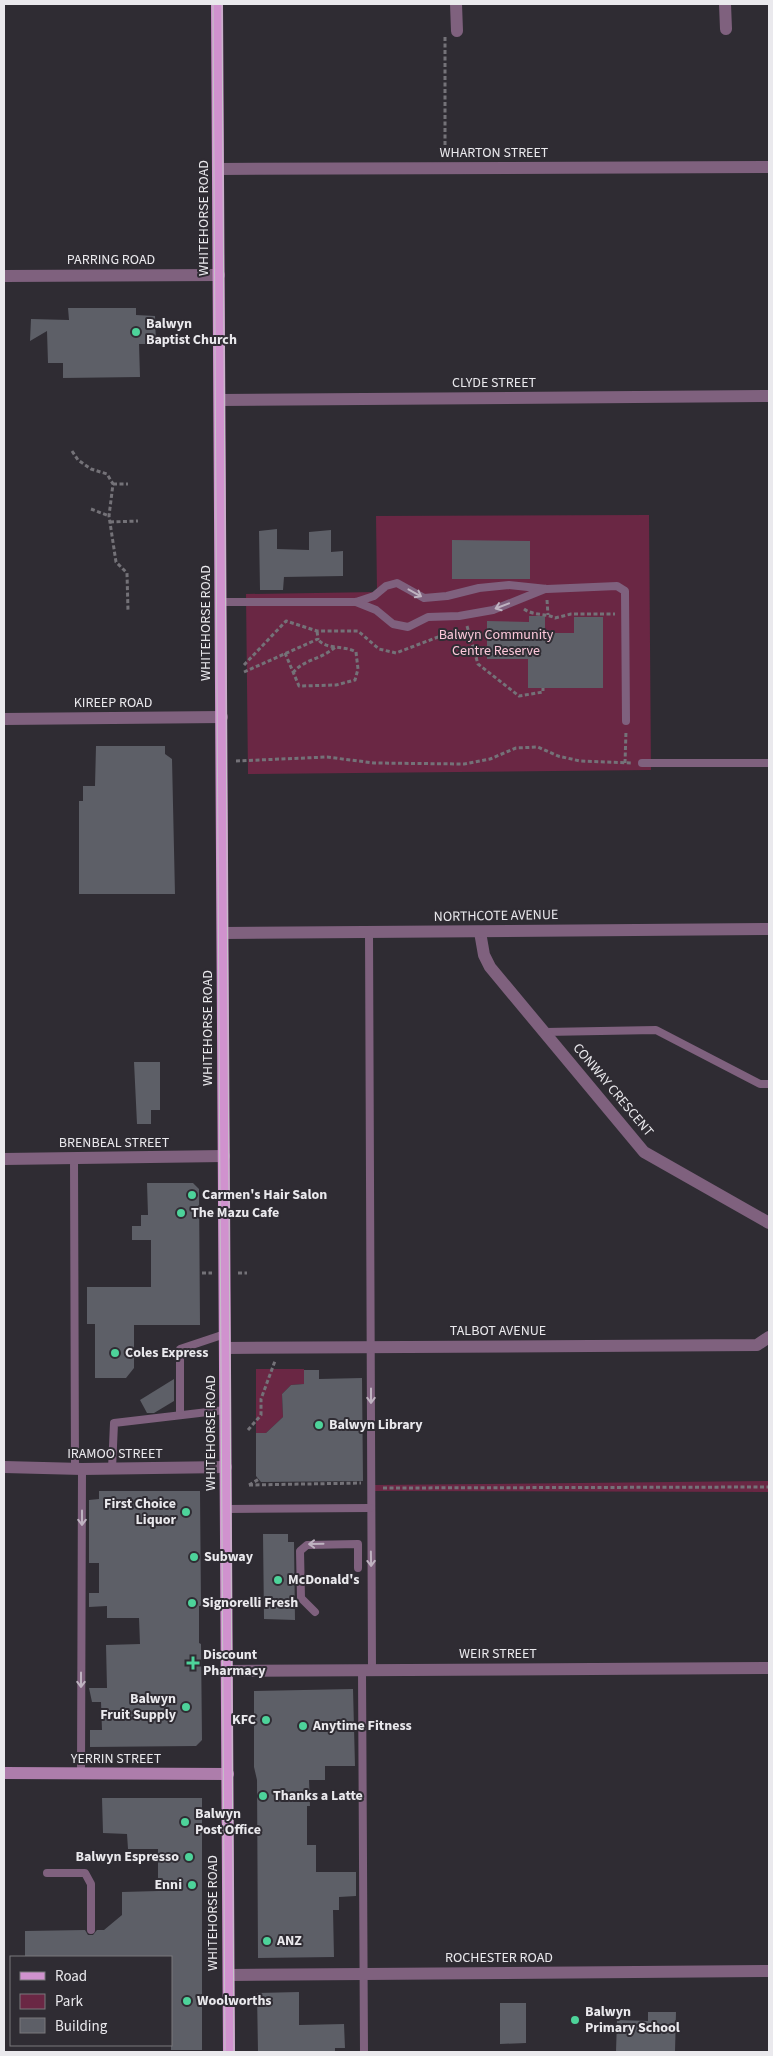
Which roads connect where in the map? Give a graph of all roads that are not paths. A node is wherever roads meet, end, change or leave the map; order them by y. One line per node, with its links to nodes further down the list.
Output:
1 (217, 4): 7 (main road, WHITEHORSE ROAD)
2 (456, 4): 5 (street)
3 (726, 4): 4 (street)
4 (726, 29)
5 (457, 31)
6 (769, 167): 7 (street, WHARTON STREET)
7 (219, 169): 8 (main road, WHITEHORSE ROAD)
8 (219, 275): 9 (street, PARRING ROAD); 11 (main road, WHITEHORSE ROAD)
9 (4, 276)
10 (769, 396): 11 (street, CLYDE STREET)
11 (220, 400): 13 (main road, WHITEHORSE ROAD)
12 (547, 588): 14 (lane, one-way to 12); 14 (lane, one-way to 14); 17 (lane)
13 (221, 602): 14 (lane); 15 (main road, WHITEHORSE ROAD)
14 (356, 602)
15 (222, 717): 16 (street, KIREEP ROAD); 23 (main road, WHITEHORSE ROAD)
16 (4, 719)
17 (626, 721)
18 (642, 763): 19 (lane)
19 (769, 763)
20 (769, 929): 22 (street, NORTHCOTE AVENUE)
21 (369, 932): 22 (street, NORTHCOTE AVENUE); 23 (street, NORTHCOTE AVENUE); 32 (lane)
22 (480, 932): 24 (street, CONWAY CRESCENT)
23 (223, 933): 26 (main road, WHITEHORSE ROAD)
24 (545, 1032): 25 (lane); 29 (street, CONWAY CRESCENT)
25 (769, 1084)
26 (224, 1156): 27 (street, BRENBEAL STREET); 30 (main road, WHITEHORSE ROAD)
27 (74, 1158): 28 (street, BRENBEAL STREET); 38 (lane)
28 (4, 1159)
29 (769, 1223)
30 (225, 1334): 33 (main road, WHITEHORSE ROAD); 35 (lane)
31 (769, 1337): 32 (street, TALBOT AVENUE)
32 (371, 1347): 33 (street, TALBOT AVENUE); 40 (lane, one-way to 40)
33 (226, 1348): 34 (main road, WHITEHORSE ROAD)
34 (225, 1410): 35 (lane); 37 (main road, WHITEHORSE ROAD)
35 (180, 1414): 39 (lane)
36 (4, 1468): 38 (street, IRAMOO STREET)
37 (226, 1468): 39 (street, IRAMOO STREET); 41 (main road, WHITEHORSE ROAD)
38 (79, 1469): 39 (street, IRAMOO STREET); 49 (lane, one-way to 49)
39 (112, 1469)
40 (370, 1508): 41 (lane); 45 (lane, one-way to 45)
41 (226, 1509): 46 (main road, WHITEHORSE ROAD)
42 (358, 1568): 43 (lane, one-way to 43)
43 (314, 1612)
44 (769, 1668): 45 (street, WEIR STREET)
45 (367, 1670): 46 (street, WEIR STREET); 53 (lane)
46 (227, 1671): 48 (main road, WHITEHORSE ROAD)
47 (4, 1773): 49 (street, YERRIN STREET)
48 (228, 1774): 49 (street, YERRIN STREET); 54 (main road, WHITEHORSE ROAD)
49 (81, 1775)
50 (47, 1873): 51 (lane)
51 (91, 1930)
52 (769, 1971): 53 (street, ROCHESTER ROAD)
53 (364, 1974): 54 (street, ROCHESTER ROAD); 56 (lane)
54 (229, 1975): 55 (main road, WHITEHORSE ROAD)
55 (229, 2052)
56 (364, 2052)

